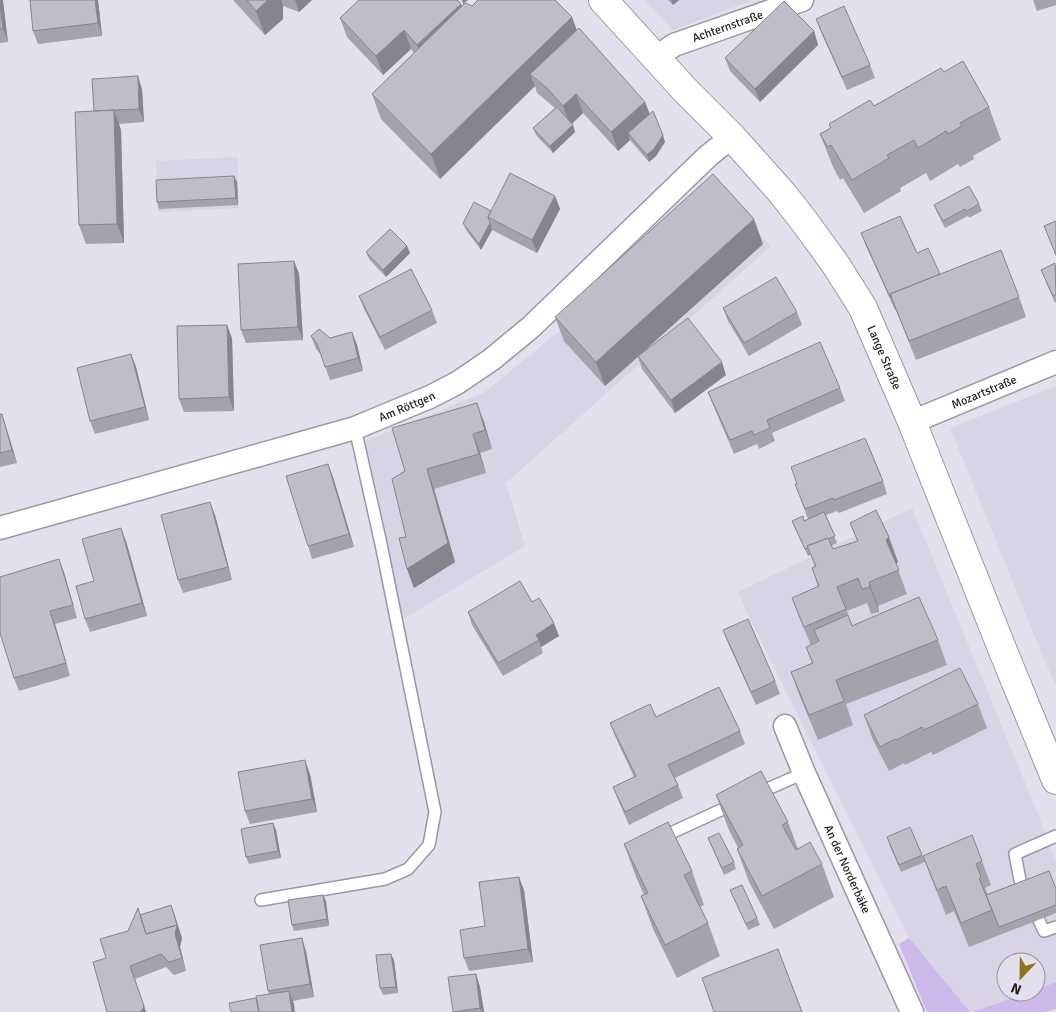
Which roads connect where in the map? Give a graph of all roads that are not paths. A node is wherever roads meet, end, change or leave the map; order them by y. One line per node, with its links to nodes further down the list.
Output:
1 (603, 0): 3 (street, Lange Straße)
2 (802, 0): 3 (street, Achternstraße)
3 (656, 58): 4 (street, Lange Straße)
4 (732, 137): 6 (street, Lange Straße); 7 (street, Am Röttgen)
5 (1056, 362): 6 (street, Mozartstraße)
6 (912, 422): 11 (street, Lange Straße)
7 (355, 428): 8 (street, Am Röttgen); 15 (lane)
8 (0, 528)
9 (785, 726): 10 (street, An der Norderbäke)
10 (804, 772): 13 (lane); 18 (street, An der Norderbäke)
11 (1056, 780)
12 (1056, 836): 14 (lane)
13 (654, 840)
14 (1020, 880)
15 (261, 900)
16 (1035, 912): 17 (lane)
17 (1056, 927)
18 (912, 1012)

